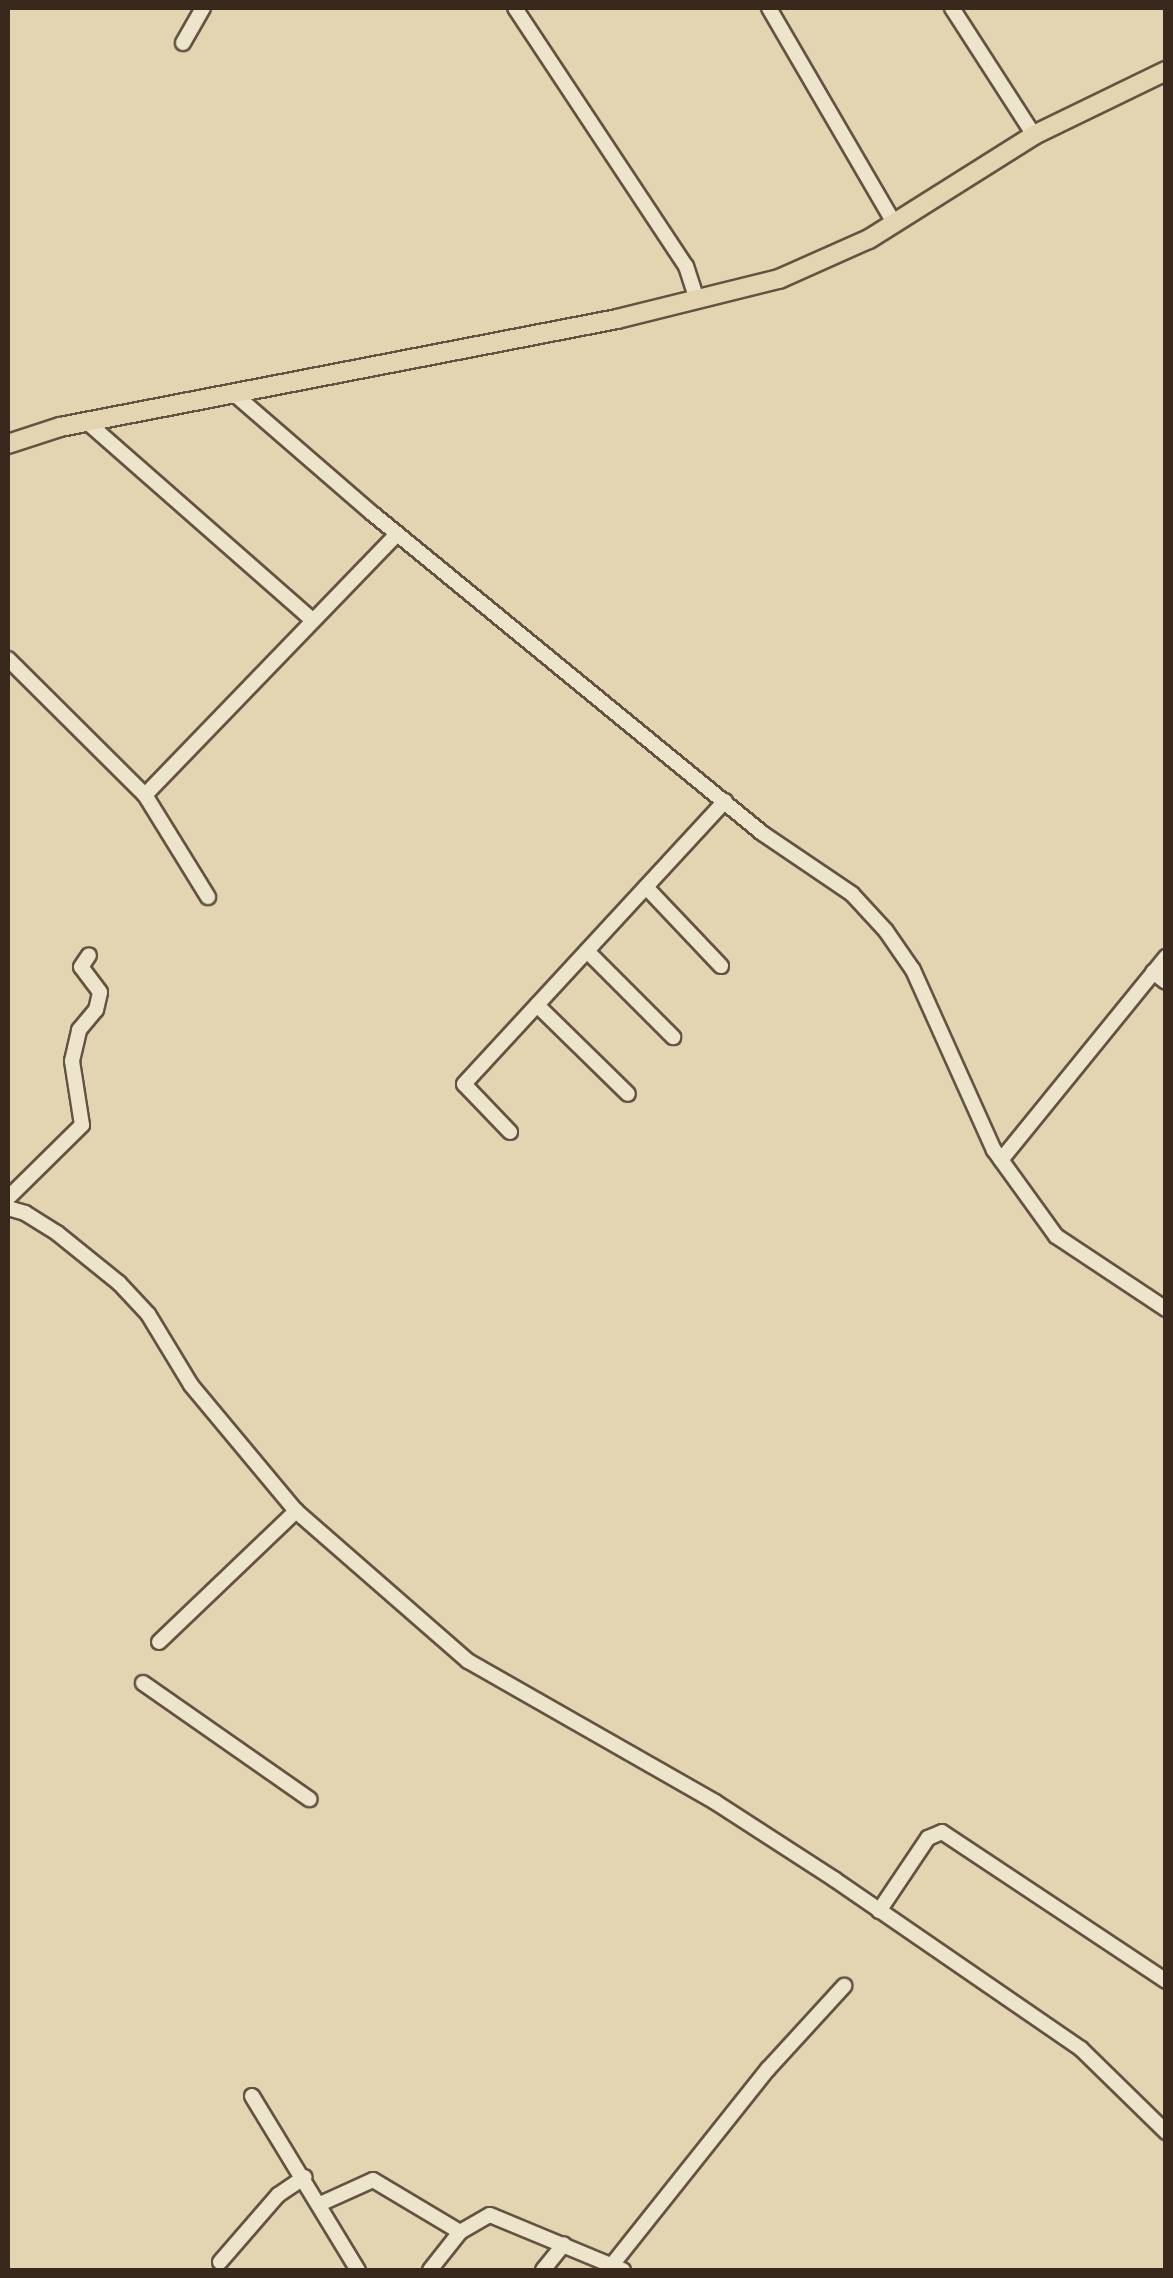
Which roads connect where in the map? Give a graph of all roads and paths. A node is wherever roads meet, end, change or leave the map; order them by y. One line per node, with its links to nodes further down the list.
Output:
1 (203, 8): 5 (street)
2 (515, 8): 9 (street)
3 (768, 8): 8 (street)
4 (952, 8): 7 (street)
5 (182, 43)
6 (1166, 71): 7 (main road)
7 (1034, 135): 8 (main road)
8 (894, 223): 9 (main road)
9 (696, 299): 10 (main road)
10 (232, 392): 11 (main road); 13 (street)
11 (87, 422): 12 (main road); 14 (street)
12 (8, 444)
13 (397, 534): 14 (street); 17 (street)
14 (312, 620): 16 (street)
15 (8, 659): 16 (street)
16 (145, 795): 19 (street)
17 (725, 802): 18 (street); 29 (street)
18 (646, 888): 20 (street); 23 (street)
19 (208, 897)
20 (587, 951): 25 (street); 26 (street)
21 (89, 955): 30 (street)
22 (1166, 957): 24 (street)
23 (721, 966)
24 (1159, 977): 29 (street)
25 (537, 1005): 27 (street); 28 (street)
26 (673, 1037)
27 (628, 1094)
28 (510, 1132)
29 (1001, 1160): 32 (street)
30 (8, 1198)
31 (8, 1208): 33 (street)
32 (1166, 1308)
33 (296, 1511): 34 (street); 37 (street)
34 (159, 1642)
35 (143, 1683): 36 (street)
36 (308, 1799)
37 (879, 1911): 38 (street); 41 (street)
38 (1166, 1981)
39 (844, 1986): 47 (street)
40 (252, 2096): 42 (street)
41 (1165, 2130)
42 (305, 2177): 43 (street); 46 (street)
43 (320, 2204): 44 (street); 48 (street)
44 (460, 2232): 45 (street); 49 (street)
45 (564, 2244): 47 (street); 50 (street)
46 (220, 2262)
47 (614, 2269)
48 (358, 2270)
49 (430, 2270)
50 (543, 2270)

